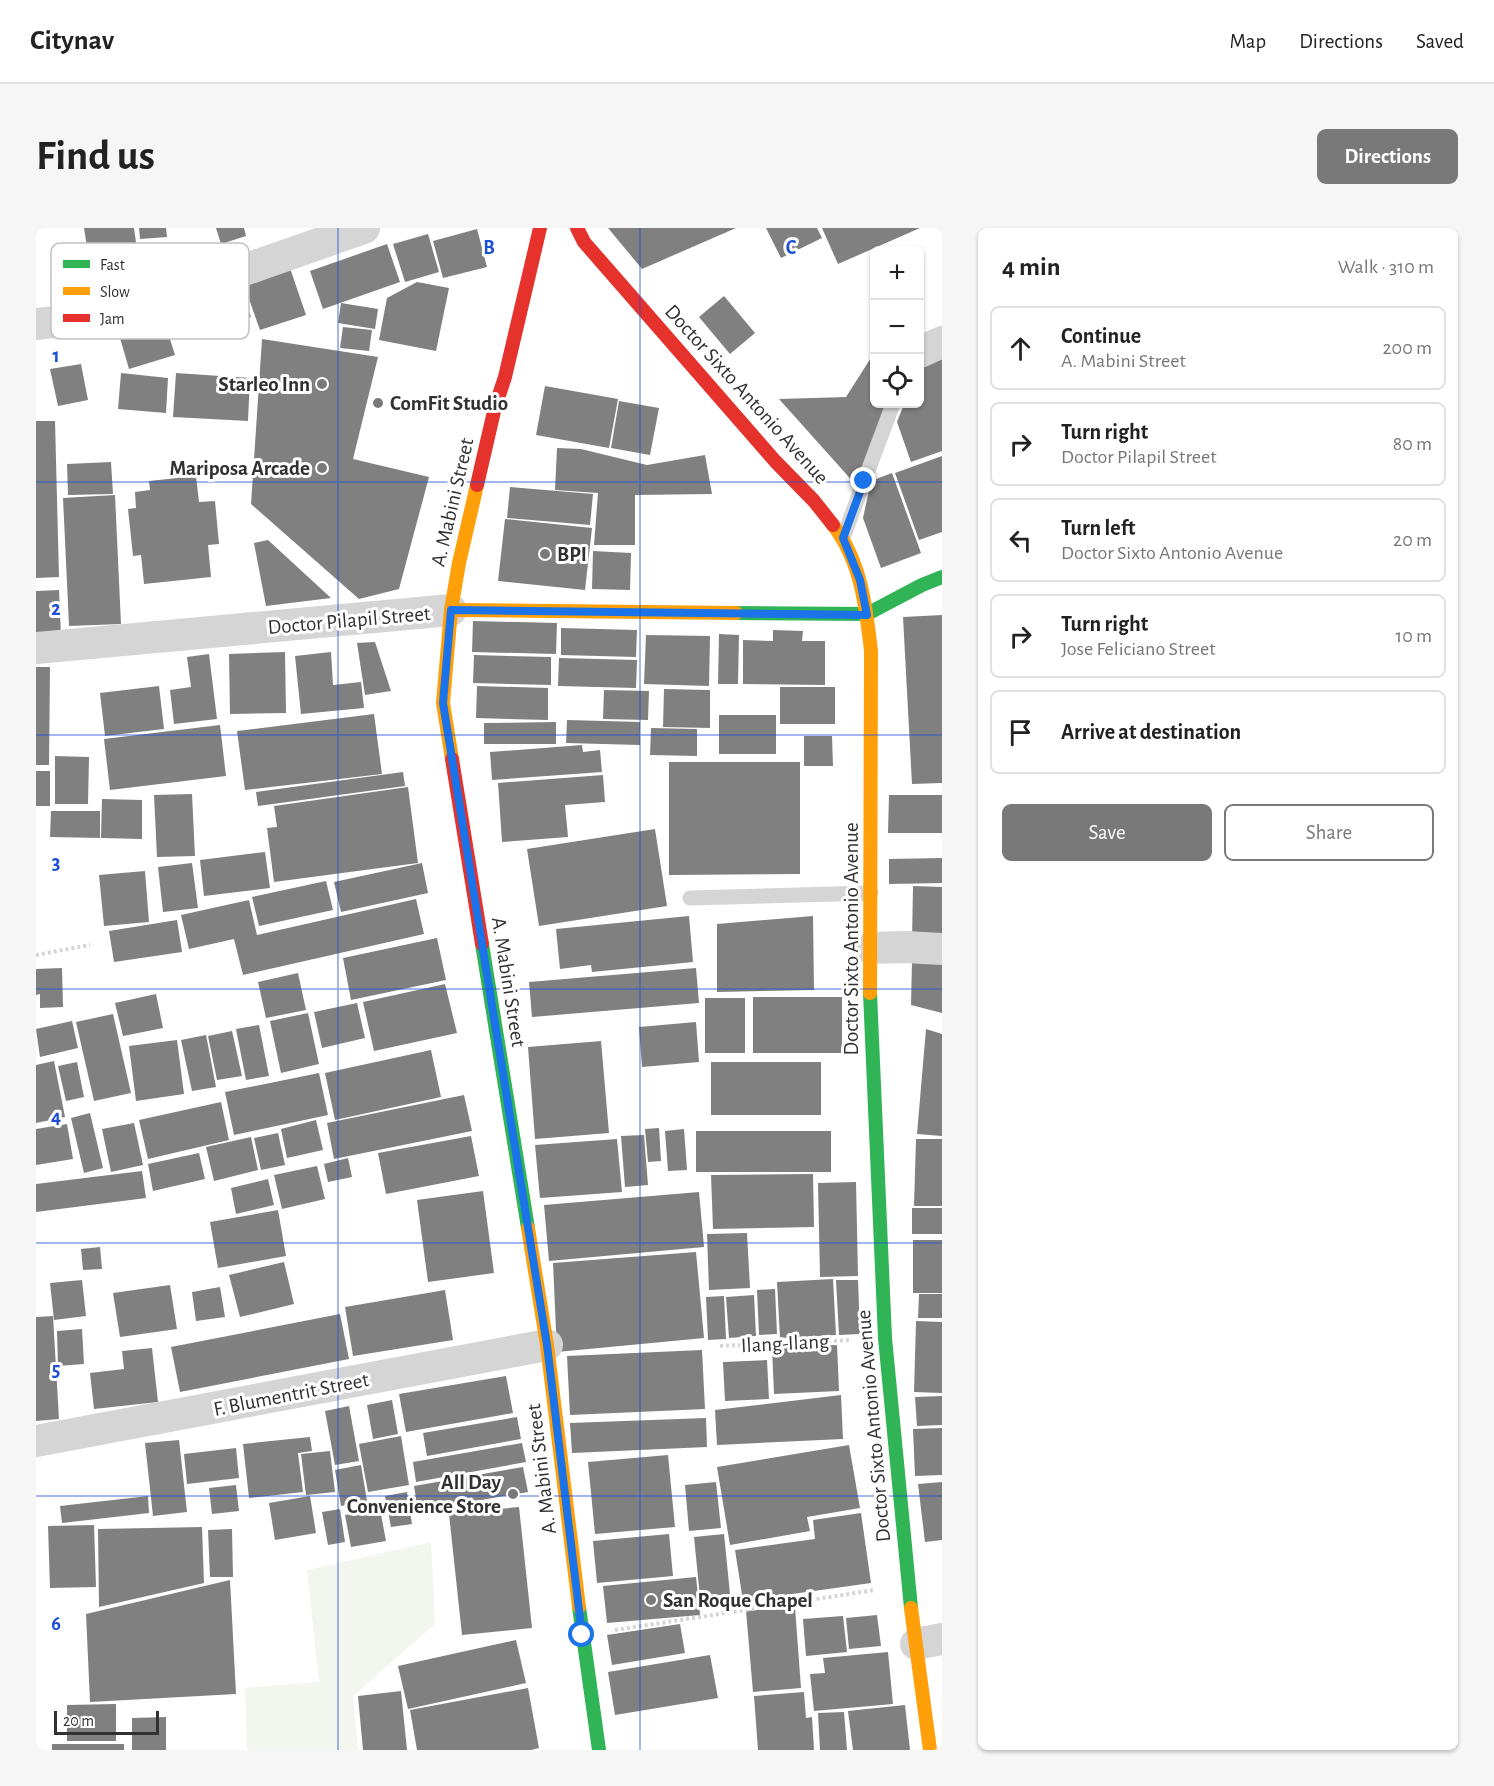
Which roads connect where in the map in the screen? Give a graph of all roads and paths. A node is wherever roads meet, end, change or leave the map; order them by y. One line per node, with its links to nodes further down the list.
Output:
1 (364, 228): 4 (street)
2 (540, 228): 12 (main road, A. Mabini Street)
3 (577, 228): 10 (main road, Doctor Sixto Antonio Avenue)
4 (249, 268)
5 (51, 322): 6 (street)
6 (36, 324)
7 (942, 342): 8 (street)
8 (924, 350)
9 (892, 408): 10 (lane)
10 (843, 538): 13 (main road, Doctor Sixto Antonio Avenue)
11 (942, 577): 13 (main road, Doctor Pilapil Street)
12 (451, 610): 13 (main road, Doctor Pilapil Street); 14 (street, Doctor Pilapil Street); 22 (main road, A. Mabini Street)
13 (867, 615): 15 (main road, Doctor Sixto Antonio Avenue)
14 (36, 648)
15 (871, 893): 16 (lane); 18 (main road, Doctor Sixto Antonio Avenue)
16 (690, 898)
17 (90, 945): 20 (path)
18 (871, 948): 19 (street); 21 (main road, Doctor Sixto Antonio Avenue)
19 (942, 949)
20 (36, 955)
21 (885, 1338): 23 (path, Ilang-Ilang); 25 (main road, Doctor Sixto Antonio Avenue)
22 (547, 1345): 24 (street, F. Blumentrit Street); 26 (main road, A. Mabini Street)
23 (720, 1346)
24 (36, 1441)
25 (908, 1584): 26 (path); 27 (main road, Doctor Sixto Antonio Avenue)
26 (582, 1635): 28 (main road, A. Mabini Street)
27 (929, 1641): 29 (main road, Doctor Sixto Antonio Avenue)
28 (598, 1750)
29 (930, 1750)

